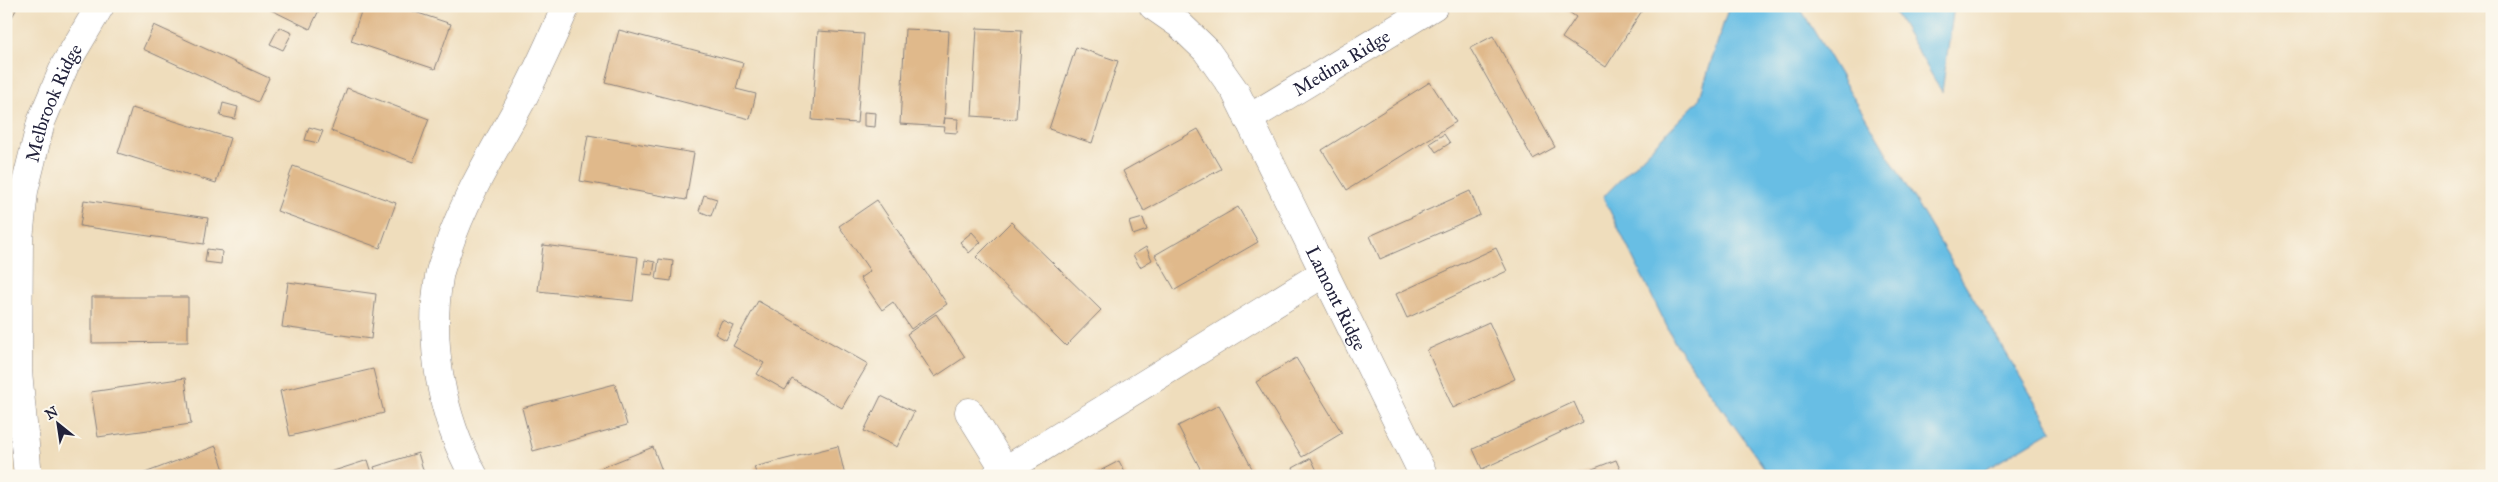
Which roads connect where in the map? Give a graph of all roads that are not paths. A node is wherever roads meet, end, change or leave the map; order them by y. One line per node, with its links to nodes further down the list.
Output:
1 (100, 6): 9 (street, Melbrook Ridge)
2 (566, 6): 10 (street)
3 (1153, 6): 5 (street, Lamont Ridge)
4 (1434, 6): 5 (street, Medina Ridge)
5 (1248, 120): 6 (street, Lamont Ridge)
6 (1324, 273): 8 (street); 11 (street, Lamont Ridge)
7 (969, 412): 8 (street)
8 (1001, 473)
9 (28, 476)
10 (474, 476)
11 (1424, 476)

